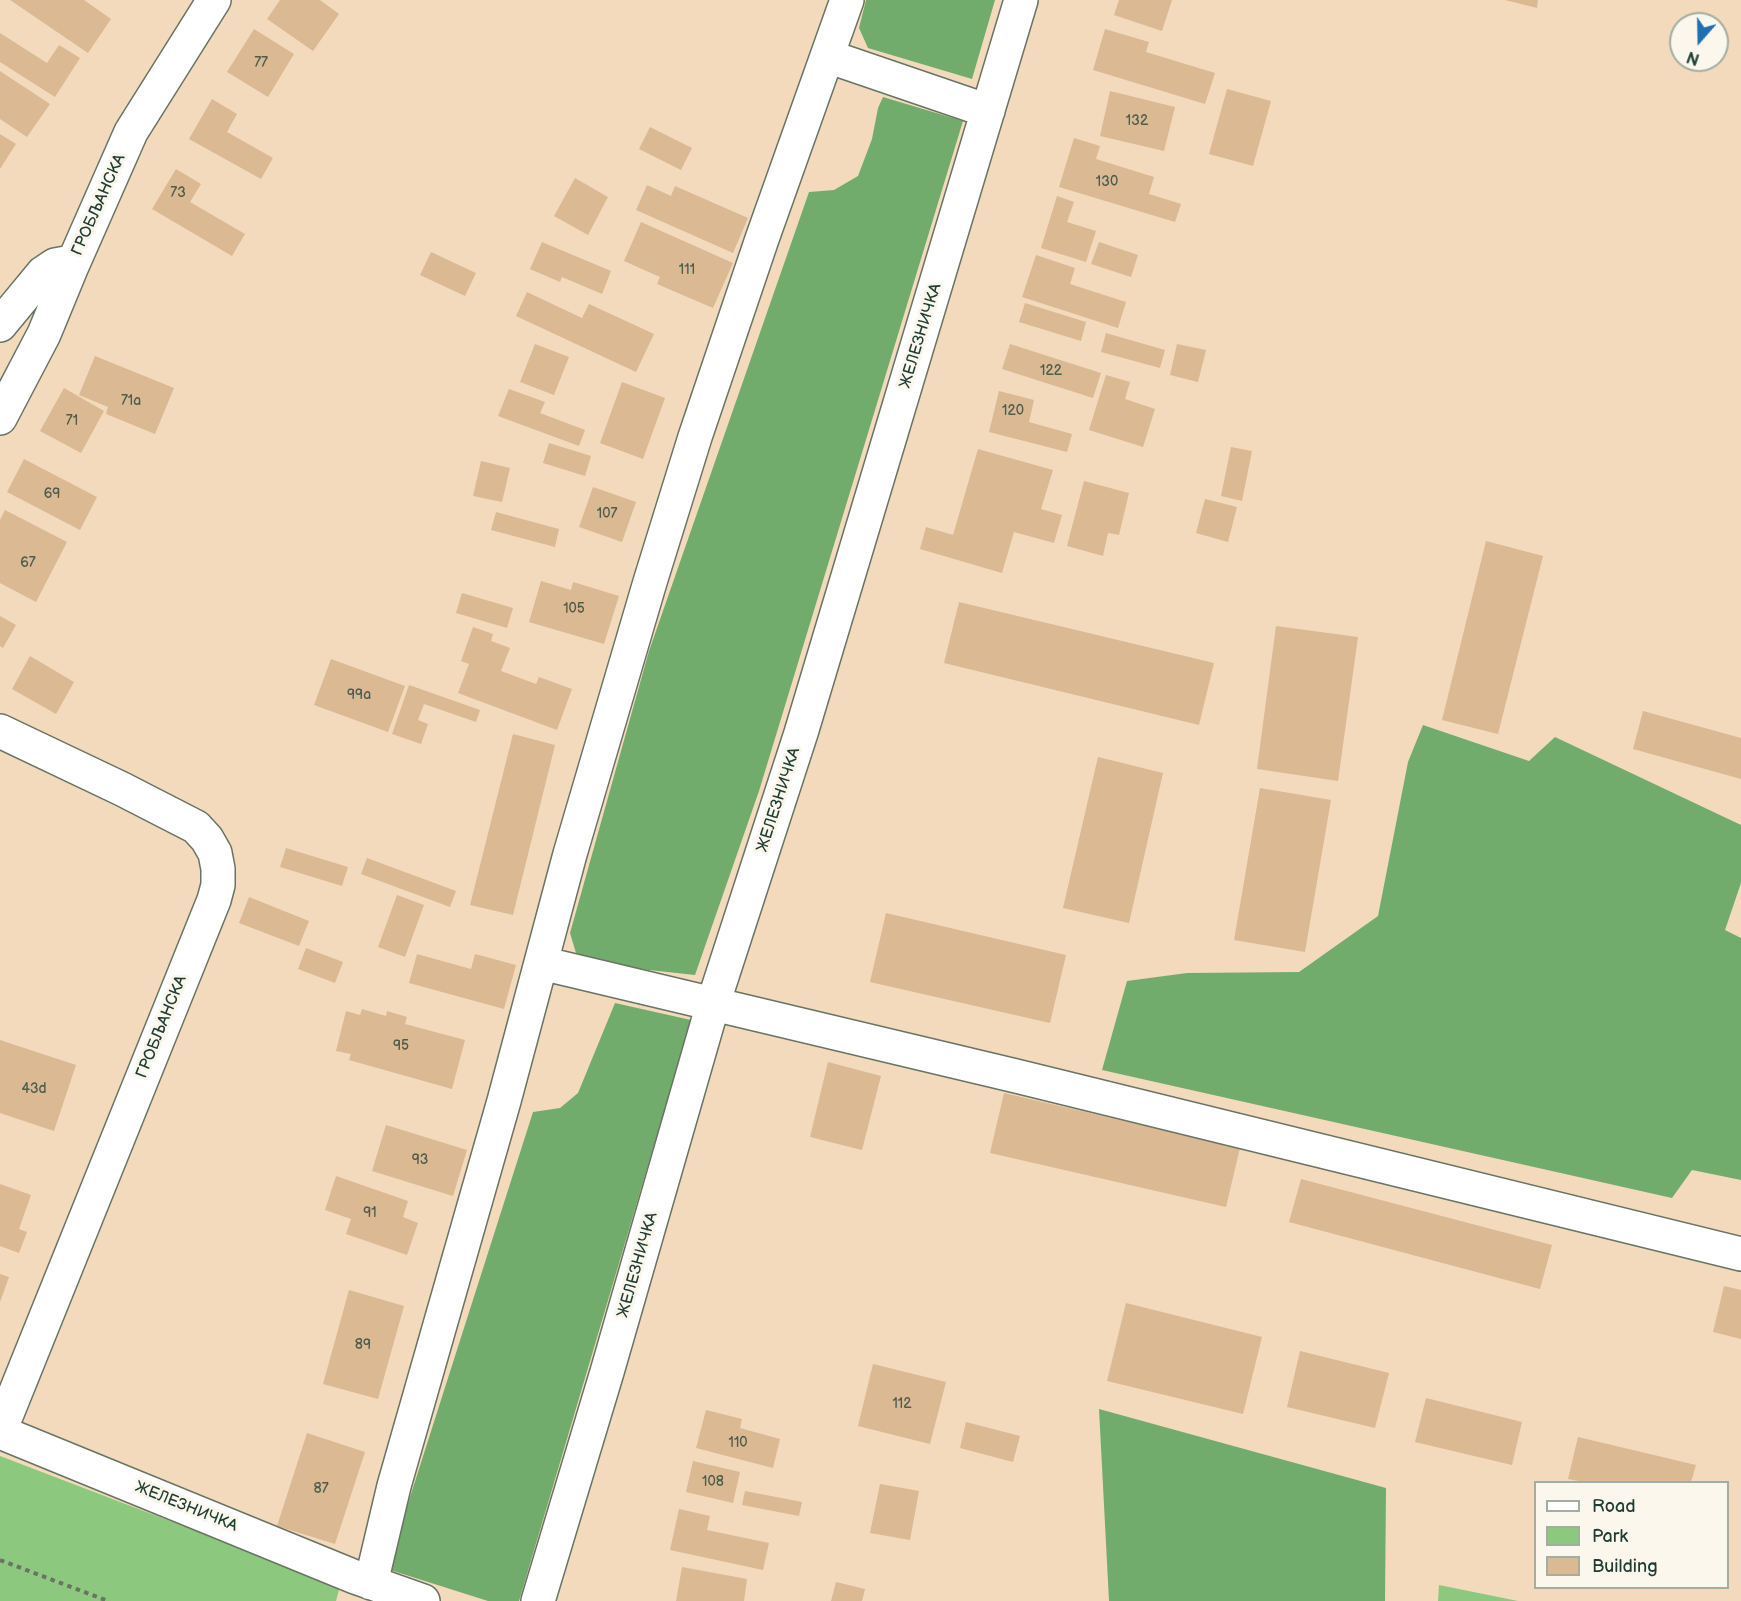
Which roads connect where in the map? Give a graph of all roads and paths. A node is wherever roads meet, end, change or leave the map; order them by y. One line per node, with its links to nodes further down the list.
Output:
1 (214, 0): 6 (street, ГРОБЉАНСКА)
2 (847, 0): 4 (street)
3 (1021, 0): 5 (street, ЖЕЛЕЗНИЧКА)
4 (828, 56): 5 (street); 10 (street)
5 (988, 111): 11 (street, ЖЕЛЕЗНИЧКА)
6 (72, 266): 7 (street); 8 (street, ГРОБЉАНСКА)
7 (0, 325)
8 (0, 418)
9 (0, 730): 13 (street, ГРОБЉАНСКА)
10 (541, 963): 11 (street); 15 (street)
11 (713, 1004): 12 (street); 18 (street, ЖЕЛЕЗНИЧКА)
12 (1741, 1254)
13 (0, 1431): 15 (street, ЖЕЛЕЗНИЧКА)
14 (0, 1560): 16 (path)
15 (371, 1583): 17 (street, ЖЕЛЕЗНИЧКА)
16 (108, 1601)
17 (423, 1601)
18 (538, 1601)

